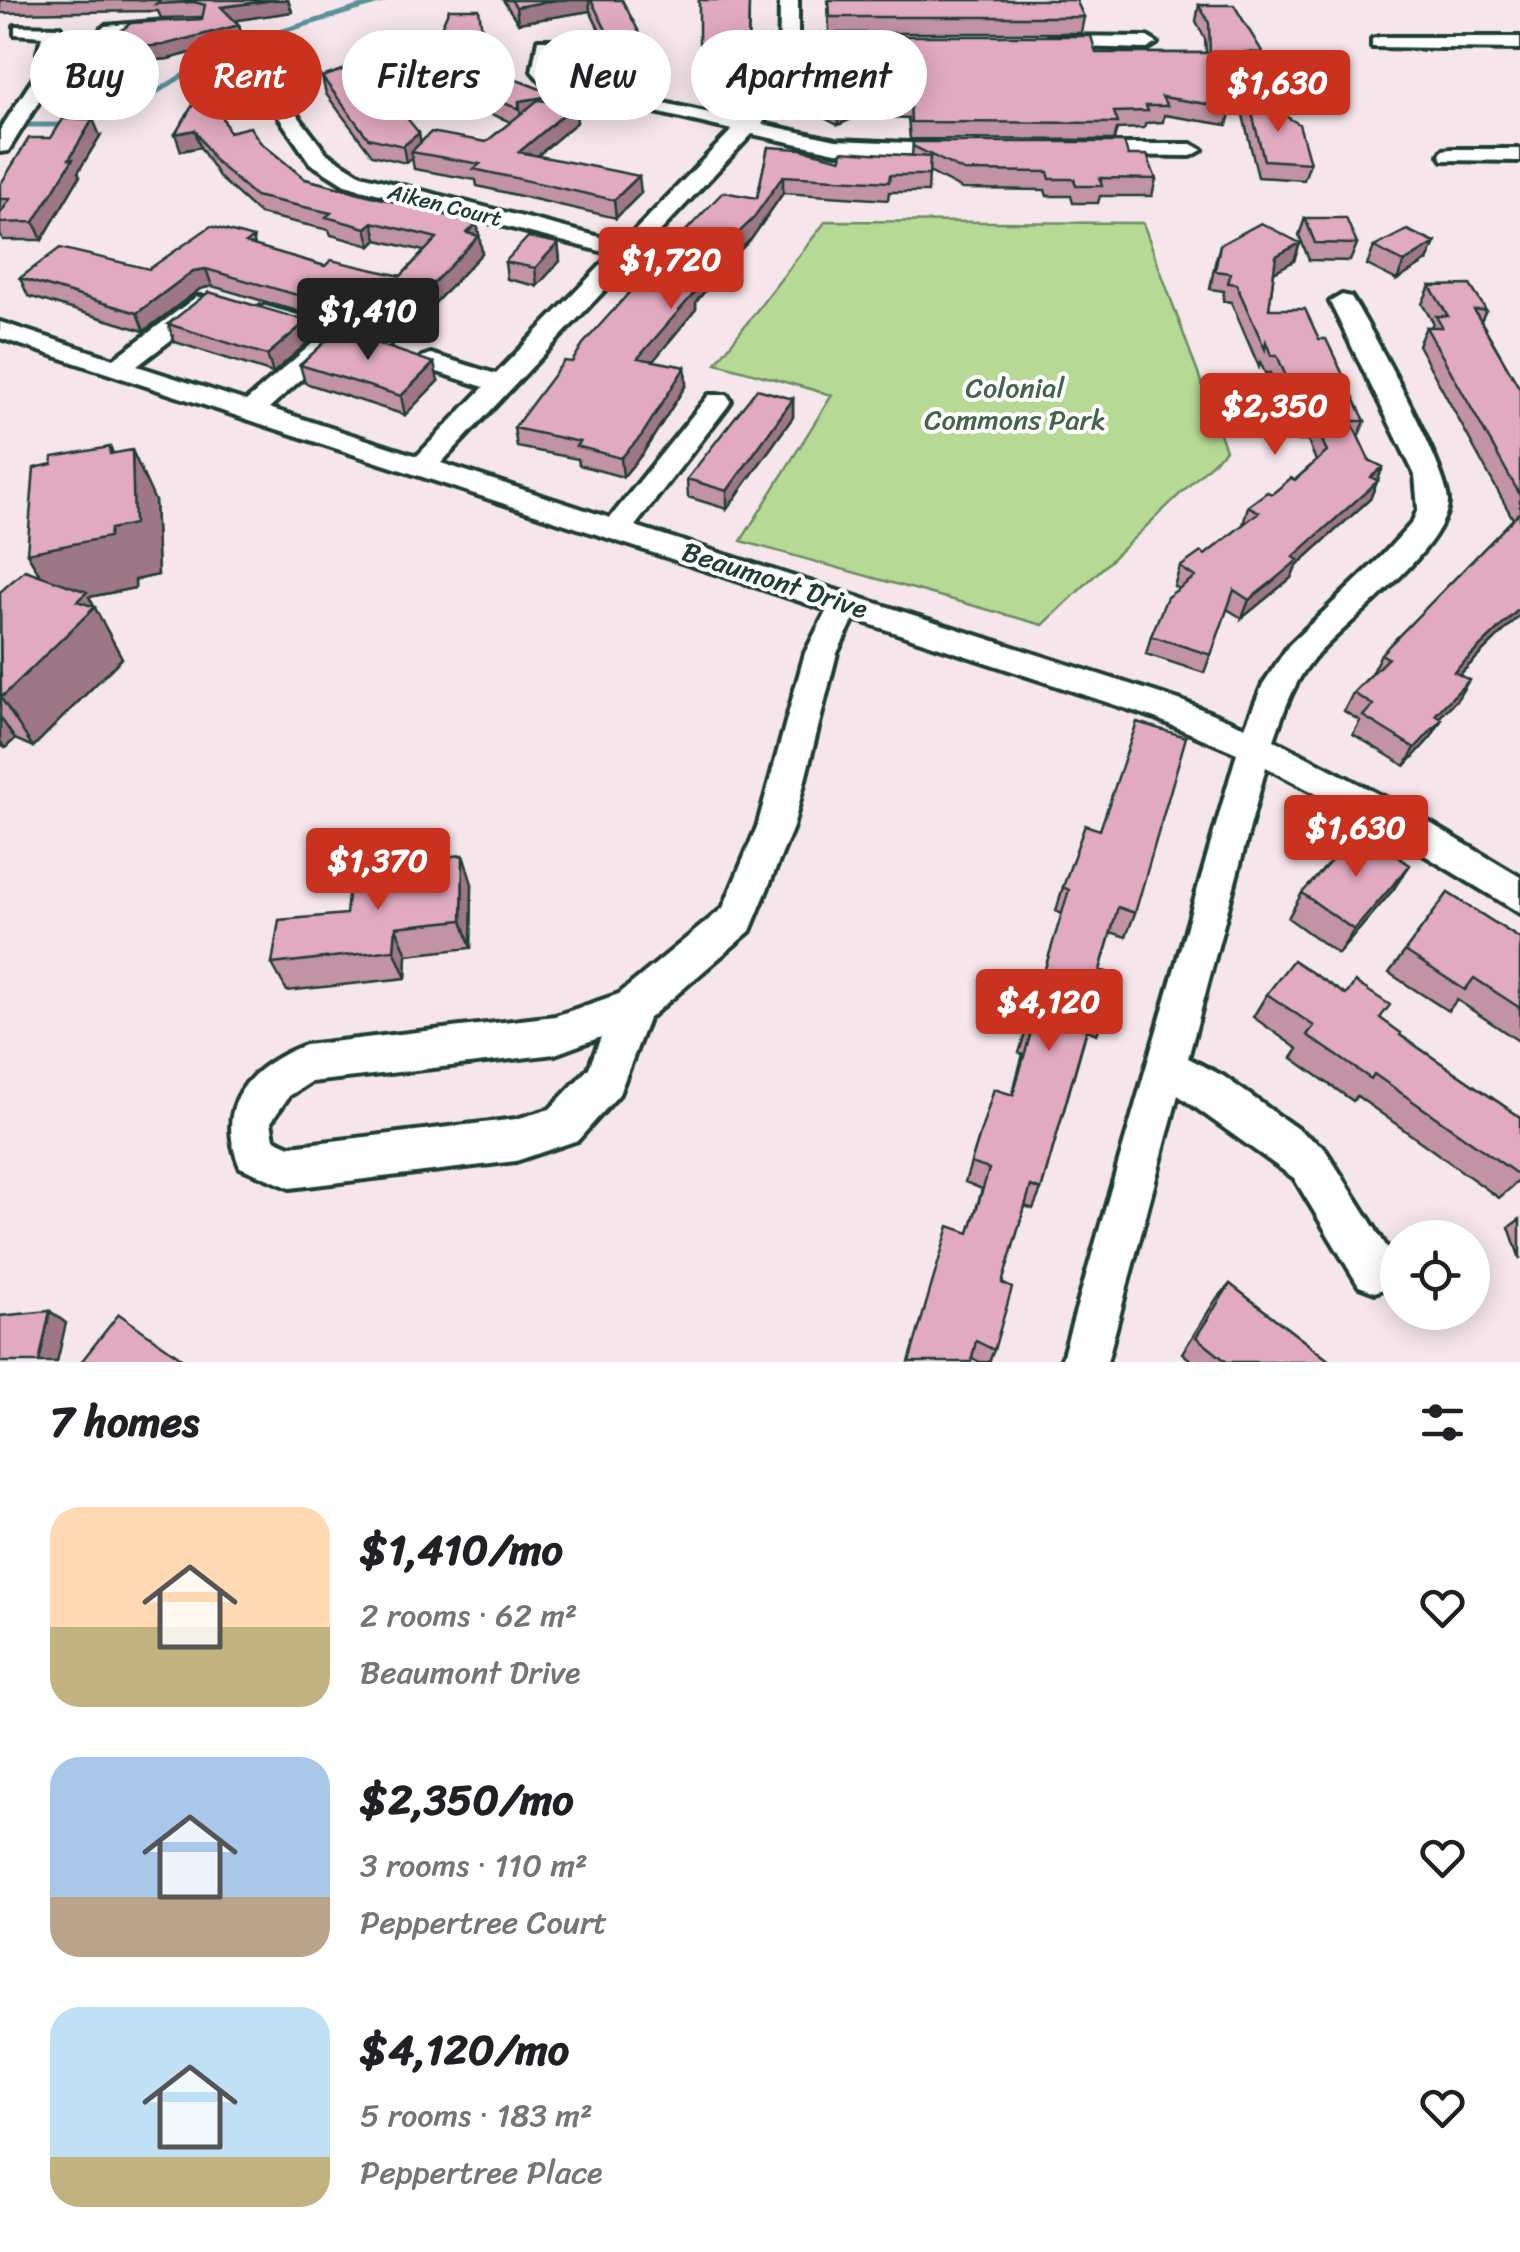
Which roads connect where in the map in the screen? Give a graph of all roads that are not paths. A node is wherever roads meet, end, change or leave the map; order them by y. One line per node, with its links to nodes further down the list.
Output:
1 (789, 0): 6 (street)
2 (181, 26): 5 (street)
3 (22, 30): 4 (street)
4 (30, 30)
5 (112, 30)
6 (791, 30)
7 (1036, 42): 8 (street)
8 (1148, 43)
9 (1378, 43): 10 (street)
10 (1520, 43)
11 (30, 99): 16 (street)
12 (671, 111): 15 (street)
13 (291, 120): 22 (street, Aiken Court)
14 (752, 120): 15 (street)
15 (745, 128): 17 (street); 22 (street)
16 (7, 135)
17 (987, 150)
18 (1061, 150): 19 (street)
19 (1191, 150)
20 (1451, 155): 21 (street)
21 (1520, 155)
22 (627, 251): 27 (street)
23 (1342, 302): 33 (street)
24 (2, 333): 26 (street, Beaumont Drive)
25 (338, 334): 26 (street); 27 (street); 29 (street)
26 (118, 369): 29 (street, Beaumont Drive)
27 (502, 384): 30 (street)
28 (718, 400): 31 (street)
29 (250, 412): 30 (street, Beaumont Drive)
30 (422, 467): 31 (street, Beaumont Drive)
31 (616, 530): 32 (street, Beaumont Drive)
32 (846, 603): 33 (street, Beaumont Drive); 35 (street)
33 (1257, 746): 34 (street, Beaumont Drive); 36 (street)
34 (1520, 897)
35 (632, 1008): 35 (street)
36 (1164, 1066): 37 (street); 38 (street)
37 (1375, 1270)
38 (1084, 1362)

